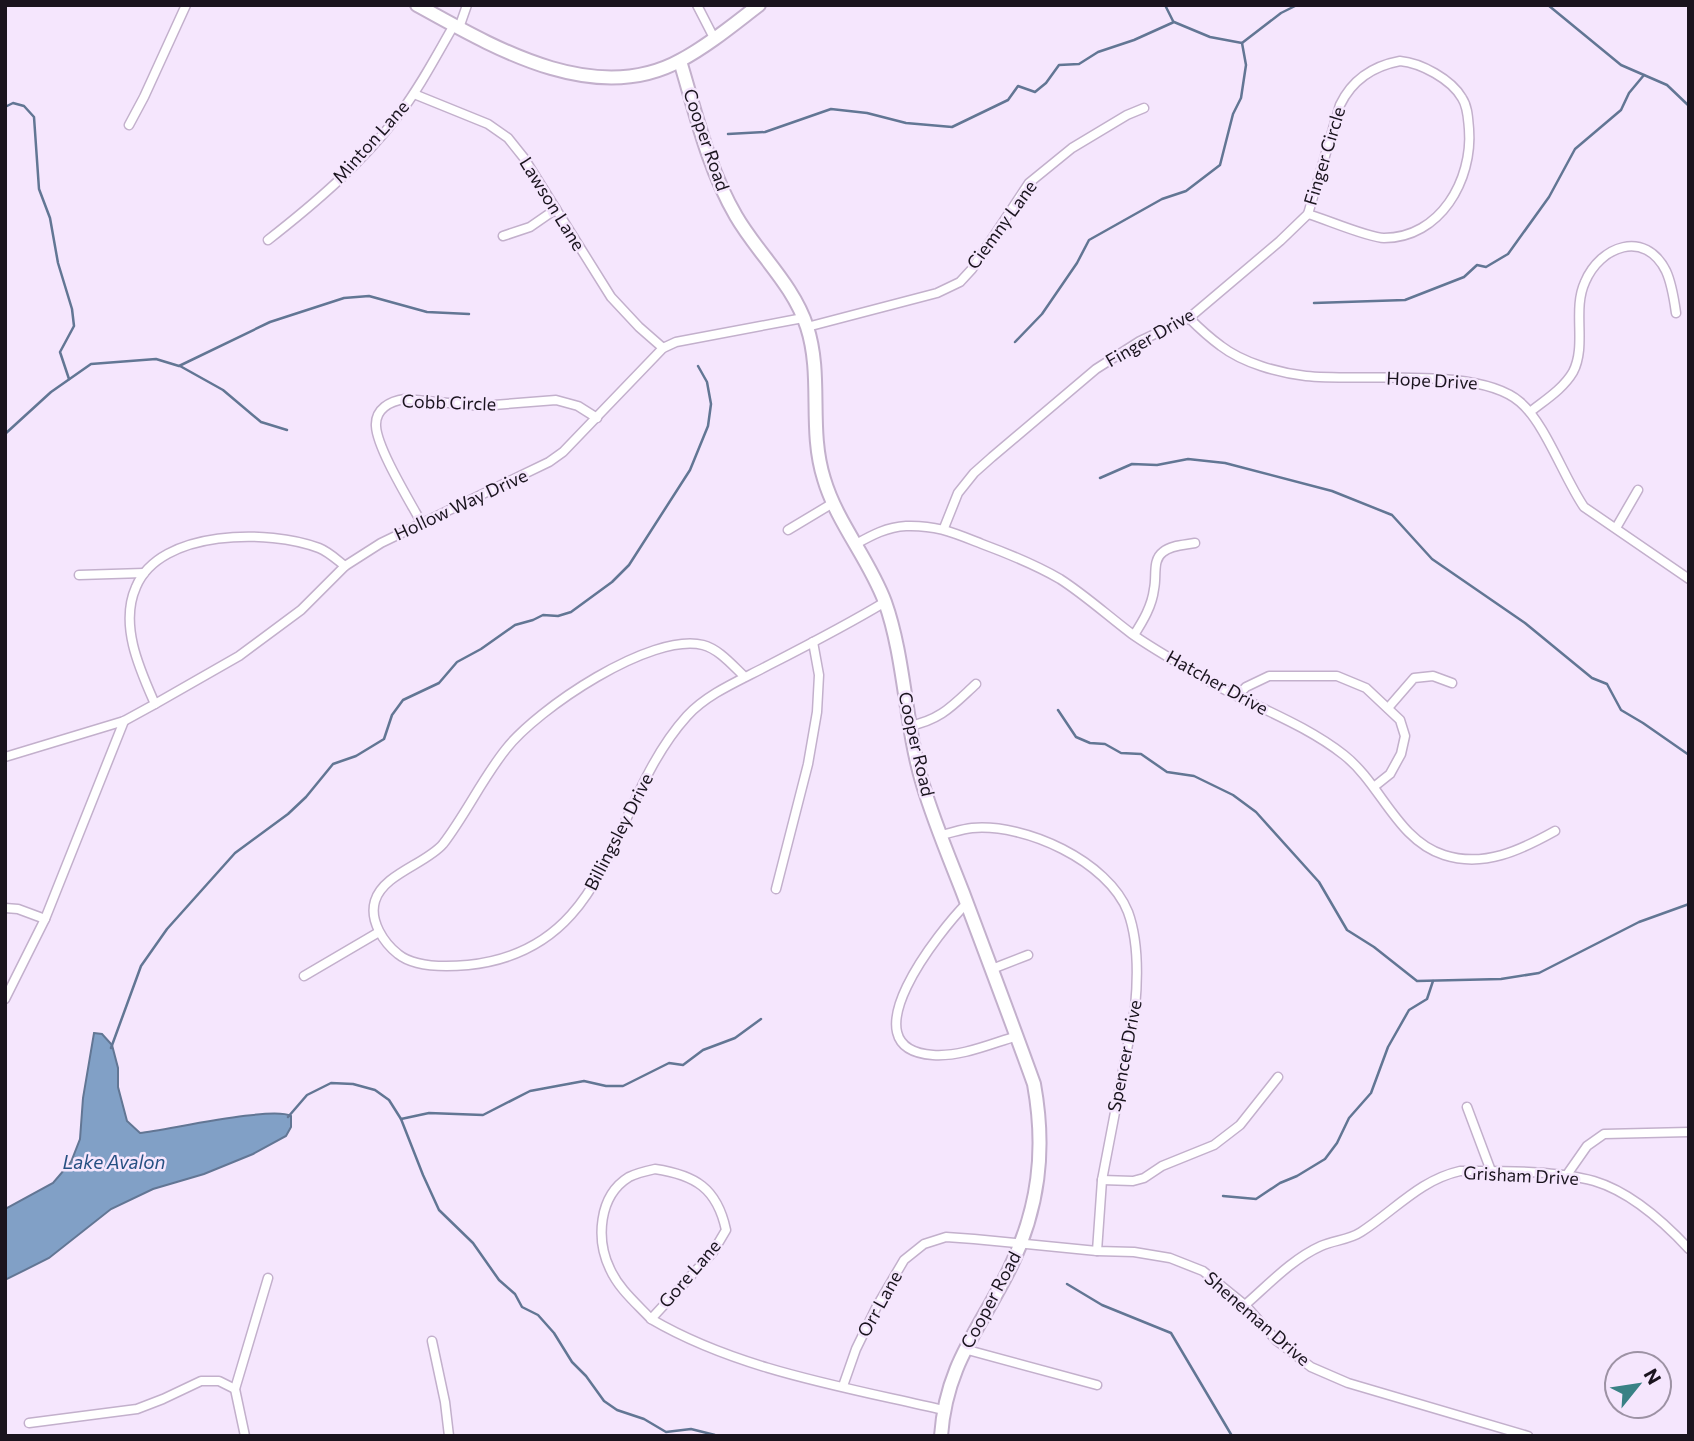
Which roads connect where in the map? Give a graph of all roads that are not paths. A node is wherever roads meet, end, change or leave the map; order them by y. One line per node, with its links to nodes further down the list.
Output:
1 (186, 5): 11 (street)
2 (417, 5): 6 (street)
3 (467, 5): 6 (street, Minton Lane)
4 (697, 5): 7 (street)
5 (760, 5): 7 (street)
6 (456, 27): 8 (street); 9 (street, Minton Lane)
7 (714, 38): 8 (street)
8 (680, 61): 18 (street, Cooper Road)
9 (414, 94): 12 (street, Lawson Lane); 15 (street, Minton Lane)
10 (1144, 108): 18 (street, Ciemny Lane)
11 (129, 125)
12 (556, 209): 14 (street); 19 (street, Lawson Lane)
13 (1308, 214): 13 (street, Finger Circle); 17 (street, Finger Drive)
14 (503, 236)
15 (268, 240)
16 (1676, 313): 20 (street)
17 (1189, 318): 20 (street, Hope Drive); 25 (street, Finger Drive)
18 (805, 322): 19 (street); 23 (street, Cooper Road)
19 (663, 348): 21 (street, Hollow Way Drive)
20 (1530, 412): 26 (street, Hope Drive)
21 (597, 418): 24 (street, Hollow Way Drive); 24 (street, Cobb Circle)
22 (1638, 490): 26 (street)
23 (833, 503): 27 (street); 29 (street, Cooper Road)
24 (421, 522): 30 (street, Hollow Way Drive)
25 (944, 528): 29 (street, Hatcher Drive); 35 (street, Hatcher Drive)
26 (1616, 528): 33 (street, Hope Drive)
27 (788, 530)
28 (1195, 543): 35 (street)
29 (856, 544): 34 (street, Cooper Road)
30 (345, 566): 31 (street); 41 (street, Hollow Way Drive)
31 (144, 573): 32 (street); 41 (street)
32 (79, 575)
33 (1689, 579)
34 (885, 602): 36 (street, Billingsley Drive); 44 (street, Cooper Road)
35 (1134, 635): 40 (street, Hatcher Drive)
36 (813, 642): 37 (street, Billingsley Drive); 49 (street)
37 (746, 677): 53 (street); 53 (street, Billingsley Drive)
38 (1452, 683): 42 (street)
39 (976, 684): 44 (street)
40 (1237, 696): 42 (street); 46 (street, Hatcher Drive)
41 (155, 704): 43 (street, Hollow Way Drive)
42 (1388, 708): 46 (street)
43 (124, 721): 45 (street, Hollow Way Drive); 52 (street)
44 (909, 726): 48 (street, Cooper Road)
45 (5, 757)
46 (1375, 786): 47 (street, Hatcher Drive)
47 (1555, 831)
48 (941, 835): 50 (street, Cooper Road); 64 (street, Spencer Drive)
49 (776, 889)
50 (967, 903): 55 (street, Cooper Road); 58 (street)
51 (5, 908): 52 (street)
52 (45, 919): 57 (street)
53 (379, 932): 56 (street)
54 (1028, 955): 55 (street)
55 (992, 969): 58 (street, Cooper Road)
56 (304, 976)
57 (5, 999)
58 (1017, 1037): 65 (street, Cooper Road)
59 (1278, 1077): 64 (street)
60 (1467, 1107): 62 (street)
61 (1689, 1132): 63 (street)
62 (1491, 1171): 63 (street, Grisham Drive); 69 (street, Grisham Drive)
63 (1566, 1176): 66 (street, Grisham Drive)
64 (1102, 1181): 67 (street, Spencer Drive)
65 (1021, 1244): 67 (street, Sheneman Drive); 72 (street, Cooper Road); 74 (street, Orr Lane)
66 (1689, 1249)
67 (1097, 1251): 69 (street, Sheneman Drive)
68 (268, 1278): 75 (street)
69 (1245, 1306): 81 (street, Sheneman Drive)
70 (651, 1319): 70 (street, Gore Lane); 74 (street, Gore Lane)
71 (432, 1341): 79 (street)
72 (964, 1349): 73 (street); 76 (street, Cooper Road)
73 (1097, 1385)
74 (843, 1386): 76 (street, Gore Lane)
75 (235, 1388): 77 (street); 78 (street)
76 (943, 1410): 80 (street, Cooper Road)
77 (29, 1423)
78 (245, 1436)
79 (449, 1436)
80 (941, 1436)
81 (1528, 1436)

